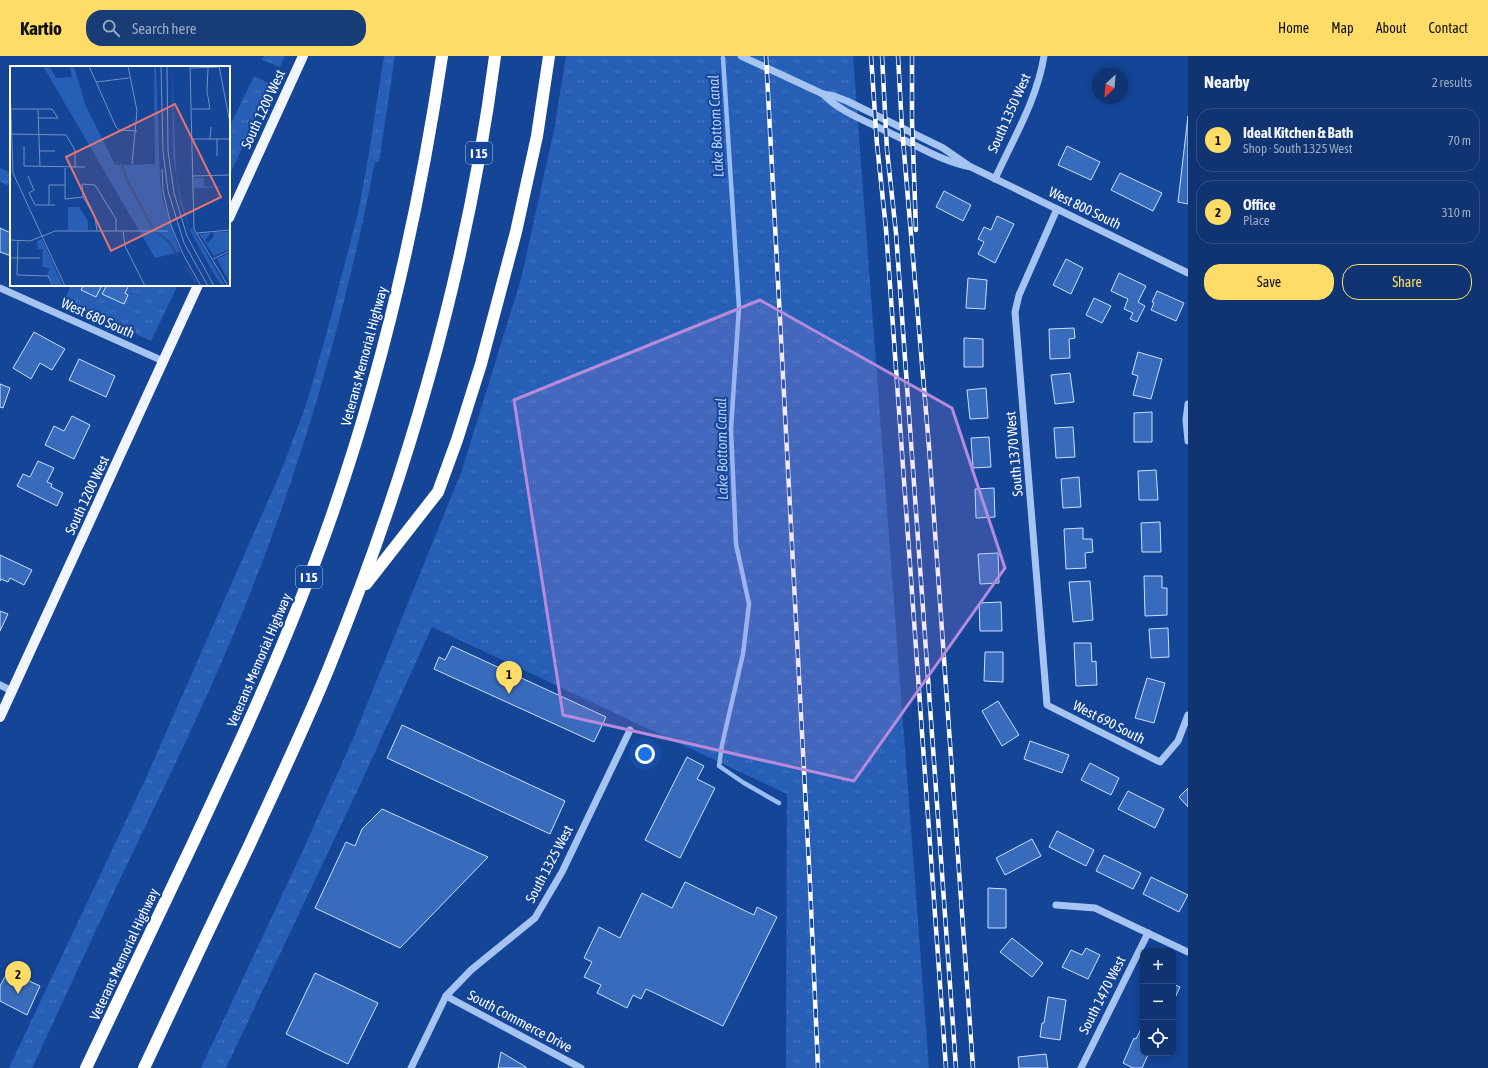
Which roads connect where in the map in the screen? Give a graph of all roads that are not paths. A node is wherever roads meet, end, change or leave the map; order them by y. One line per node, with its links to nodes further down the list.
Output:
1 (303, 56): 9 (main road, South 1200 West)
2 (442, 56): 27 (highway, Veterans Memorial Highway / I 15)
3 (495, 56): 16 (highway, I 15)
4 (549, 56): 16 (highway)
5 (741, 56): 7 (street, West 800 South)
6 (1044, 56): 7 (street, South 1350 West)
7 (995, 179): 8 (street, West 800 South)
8 (1057, 209): 10 (street, West 800 South); 19 (street, South 1370 West)
9 (230, 216)
10 (1188, 272)
11 (198, 286): 13 (main road, South 1200 West)
12 (0, 290): 13 (street, West 680 South)
13 (163, 361): 18 (main road, South 1200 West)
14 (1188, 404): 15 (street)
15 (1188, 441)
16 (359, 593): 28 (highway, I 15)
17 (0, 685): 18 (street)
18 (12, 691): 21 (main road, South 1200 West)
19 (1047, 705): 20 (street, West 690 South)
20 (1188, 715)
21 (0, 717)
22 (630, 730): 26 (street, South 1325 West)
23 (1056, 905): 24 (street)
24 (1148, 933): 25 (street); 31 (street, South 1470 West)
25 (1188, 952)
26 (446, 996): 29 (street, South 1325 West); 30 (street, South Commerce Drive)
27 (86, 1068)
28 (144, 1068)
29 (411, 1068)
30 (581, 1068)
31 (1081, 1068)

